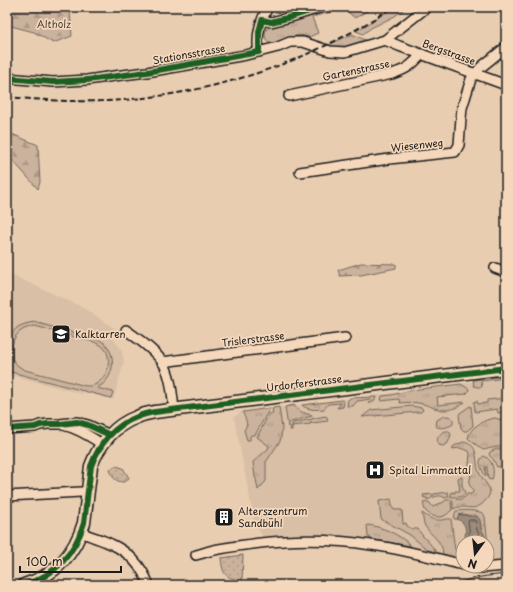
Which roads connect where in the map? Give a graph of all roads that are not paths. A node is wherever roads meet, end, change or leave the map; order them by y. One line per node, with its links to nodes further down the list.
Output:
1 (268, 7): 4 (street)
2 (322, 7): 4 (street)
3 (427, 7): 5 (street)
4 (262, 20): 7 (street)
5 (385, 40): 7 (street, Stationsstrasse); 8 (street, Bergstrasse)
6 (506, 48): 9 (street)
7 (259, 52): 10 (street, Stationsstrasse)
8 (422, 54): 9 (street, Bergstrasse); 12 (street, Gartenstrasse)
9 (476, 73): 11 (street, Bergstrasse); 13 (street, Wiesenweg)
10 (7, 78)
11 (506, 85)
12 (289, 96)
13 (300, 172)
14 (495, 268): 15 (street)
15 (506, 272)
16 (126, 330): 18 (street)
17 (346, 338): 18 (street, Trislerstrasse)
18 (162, 362): 20 (street)
19 (506, 368): 20 (main road, Urdorferstrasse)
20 (174, 409): 22 (main road, Urdorferstrasse)
21 (7, 429): 22 (street)
22 (106, 440): 23 (main road)
23 (88, 492): 24 (street); 25 (main road)
24 (7, 496)
25 (81, 532): 30 (main road); 31 (street)
26 (196, 555): 27 (street)
27 (455, 563)
28 (506, 566): 29 (street)
29 (495, 567)
30 (24, 585)
31 (150, 585)

